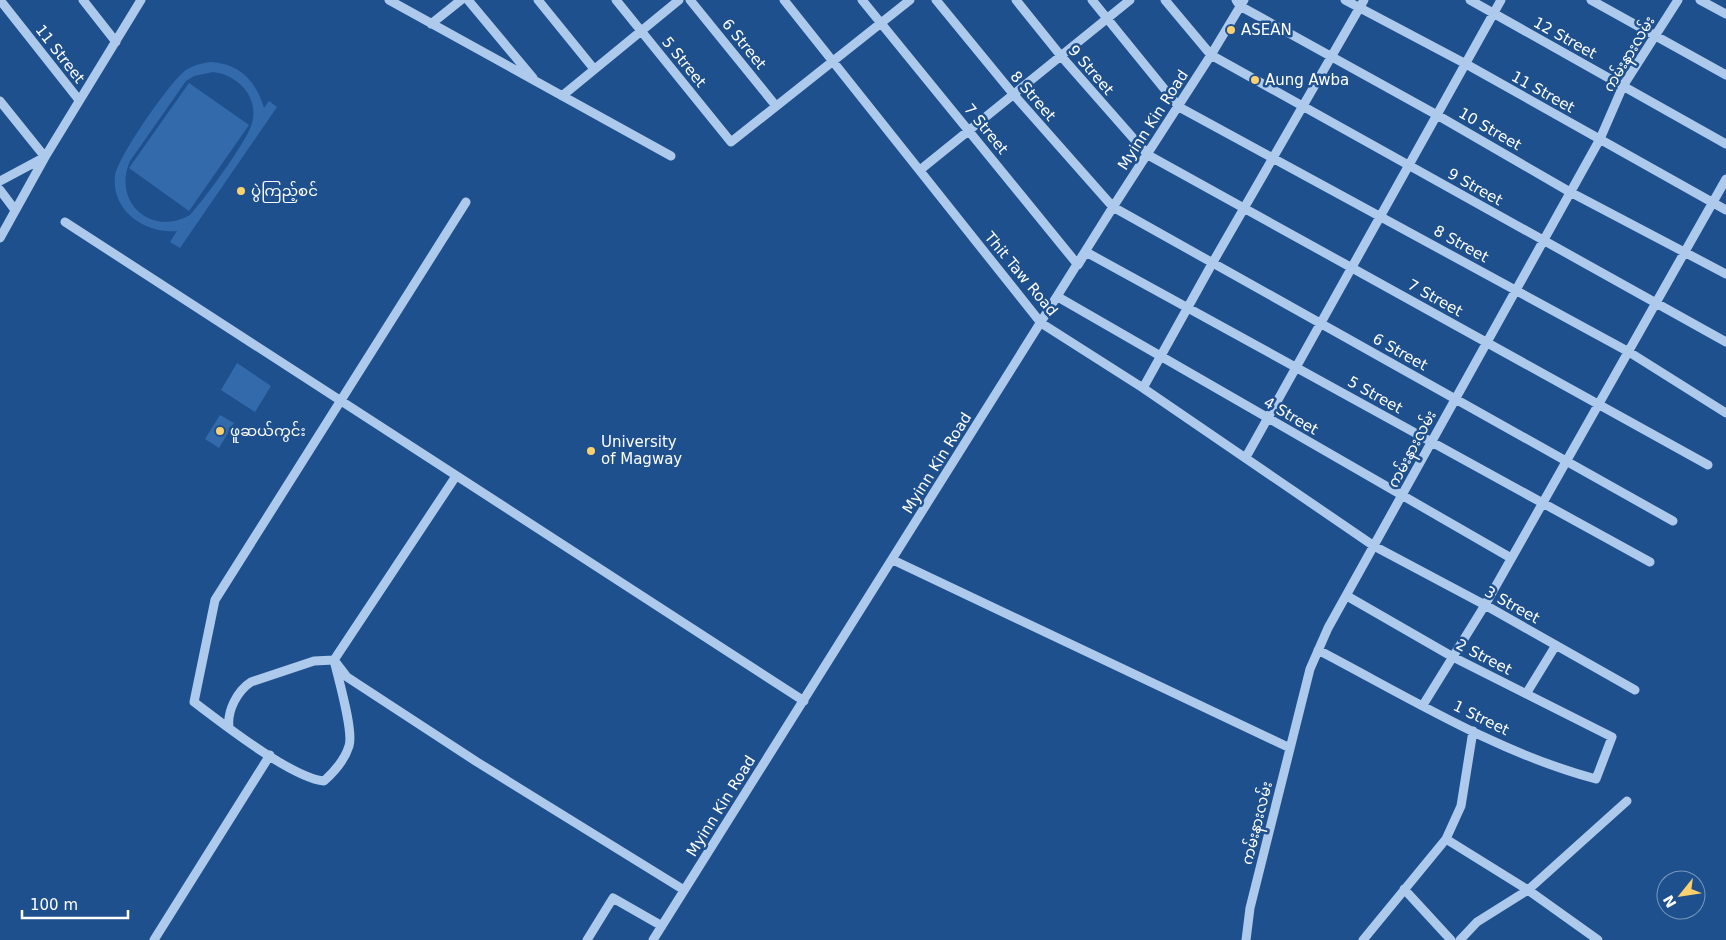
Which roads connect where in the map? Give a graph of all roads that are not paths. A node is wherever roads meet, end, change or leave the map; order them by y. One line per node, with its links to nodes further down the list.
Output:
1 (0, 0): 47 (street, 11 Street)
2 (83, 0): 35 (street)
3 (141, 0): 35 (street)
4 (389, 0): 32 (street)
5 (461, 0): 32 (street)
6 (468, 0): 43 (street)
7 (538, 0): 41 (street)
8 (616, 0): 33 (street, 5 Street)
9 (679, 0): 33 (street)
10 (690, 0): 49 (street, 6 Street)
11 (784, 0): 39 (street, Thit Taw Road)
12 (862, 0): 31 (street, 7 Street)
13 (910, 0): 31 (street)
14 (936, 0): 45 (street, 8 Street)
15 (1016, 0): 36 (street, 9 Street)
16 (1092, 0): 30 (street)
17 (1130, 0): 30 (street)
18 (1165, 0): 37 (street)
19 (1345, 0): 27 (street, 11 Street)
20 (1364, 0): 27 (street)
21 (1470, 0): 28 (street, 12 Street)
22 (1502, 0): 28 (street)
23 (1591, 0): 34 (street)
24 (1678, 0): 34 (street, ကမ်းနားလမ်း)
25 (1700, 0): 29 (street)
26 (1240, 2): 37 (street, Myinn Kin Road); 38 (street, 10 Street)
27 (1360, 9): 38 (street); 40 (street, 11 Street)
28 (1494, 14): 40 (street); 44 (street, 12 Street)
29 (1726, 14)
30 (1107, 18): 36 (street); 51 (street)
31 (881, 22): 39 (street); 53 (street, 7 Street)
32 (431, 24): 43 (street)
33 (642, 31): 41 (street); 49 (street, 5 Street)
34 (1657, 36): 42 (street); 44 (street, ကမ်းနားလမ်း)
35 (116, 42): 47 (street)
36 (1061, 56): 45 (street); 57 (street, 9 Street)
37 (1211, 56): 50 (street, 9 Street); 51 (street, Myinn Kin Road)
38 (1331, 56): 50 (street); 52 (street, 10 Street)
39 (833, 60): 49 (street); 61 (street, Thit Taw Road)
40 (1466, 64): 52 (street); 54 (street, 11 Street)
41 (594, 69): 46 (street)
42 (1726, 75)
43 (536, 82): 46 (street)
44 (1623, 86): 54 (street, ကမ်းနားလမ်း); 55 (street, 12 Street)
45 (1014, 95): 53 (street); 68 (street, 8 Street)
46 (562, 96): 56 (street)
47 (79, 100): 58 (street)
48 (0, 101): 58 (street)
49 (776, 106)
50 (1302, 106): 59 (street); 60 (street, 9 Street)
51 (1179, 107): 57 (street, Myinn Kin Road); 59 (street, 8 Street)
52 (1437, 114): 60 (street); 65 (street, 10 Street)
53 (969, 130): 61 (street); 79 (street, 7 Street)
54 (1600, 139): 65 (street, ကမ်းနားလမ်း); 67 (street, 11 Street)
55 (1726, 144)
56 (671, 156)
57 (1148, 156): 68 (street, Myinn Kin Road); 69 (street, 7 Street)
58 (45, 157): 63 (street); 70 (street)
59 (1273, 158): 69 (street); 72 (street, 8 Street)
60 (1409, 166): 72 (street); 75 (street, 9 Street)
61 (920, 170): 87 (street, Thit Taw Road)
62 (1726, 179): 67 (street)
63 (0, 182)
64 (0, 190): 70 (street)
65 (1570, 192): 75 (street, ကမ်းနားလမ်း); 77 (street, 10 Street)
66 (466, 202): 95 (street)
67 (1713, 203): 71 (street, 11 Street); 77 (street)
68 (1113, 207): 76 (street, Myinn Kin Road); 78 (street, 6 Street)
69 (1245, 209): 78 (street); 80 (street, 7 Street)
70 (16, 210): 74 (street)
71 (1726, 210)
72 (1381, 216): 80 (street); 82 (street, 8 Street)
73 (65, 222): 95 (street)
74 (0, 238)
75 (1544, 241): 82 (street, ကမ်းနားလမ်း); 84 (street, 9 Street)
76 (1086, 252): 79 (street, Myinn Kin Road); 85 (street, 5 Street)
77 (1686, 252): 81 (street, 10 Street); 84 (street)
78 (1212, 262): 85 (street); 86 (street, 6 Street)
79 (1078, 265): 83 (street, Myinn Kin Road)
80 (1352, 268): 86 (street); 89 (street, 7 Street)
81 (1726, 274)
82 (1516, 290): 89 (street, ကမ်းနားလမ်း); 90 (street, 8 Street)
83 (1058, 297): 87 (street, Myinn Kin Road); 91 (street, 4 Street)
84 (1657, 304): 88 (street, 9 Street); 90 (street)
85 (1189, 308): 91 (street); 92 (street, 5 Street)
86 (1319, 322): 92 (street); 94 (street, 6 Street)
87 (1041, 324): 93 (street, Thit Taw Road); 109 (street, Myinn Kin Road)
88 (1726, 342)
89 (1488, 343): 94 (street, ကမ်းနားလမ်း); 96 (street, 7 Street)
90 (1629, 352): 96 (street); 97 (street, 8 Street)
91 (1161, 357): 93 (street); 98 (street, 4 Street)
92 (1296, 367): 98 (street); 99 (street, 5 Street)
93 (1143, 388): 100 (street, Thit Taw Road)
94 (1455, 398): 99 (street, ကမ်းနားလမ်း); 101 (street, 6 Street)
95 (339, 402): 103 (street); 121 (street)
96 (1599, 404): 101 (street); 102 (street, 7 Street)
97 (1726, 413)
98 (1268, 418): 100 (street); 104 (street, 4 Street)
99 (1433, 443): 104 (street, ကမ်းနားလမ်း); 105 (street, 5 Street)
100 (1246, 457): 107 (street, Thit Taw Road)
101 (1565, 460): 105 (street); 106 (street, 6 Street)
102 (1708, 465)
103 (456, 476): 116 (street); 119 (street)
104 (1403, 496): 107 (street, ကမ်းနားလမ်း); 108 (street, 4 Street)
105 (1542, 503): 108 (street); 110 (street, 5 Street)
106 (1673, 521)
107 (1374, 546): 111 (street, ကမ်းနားလမ်း); 112 (street, 3 Street)
108 (1511, 558): 112 (street)
109 (893, 560): 119 (street, Myinn Kin Road); 124 (street)
110 (1650, 562)
111 (1347, 596): 114 (street, ကမ်းနားလမ်း); 115 (street, 2 Street)
112 (1485, 604): 113 (street, 3 Street); 115 (street)
113 (1556, 645): 117 (street, 3 Street); 118 (street)
114 (1318, 650): 120 (street, 1 Street); 124 (street, ကမ်းနားလမ်း)
115 (1453, 657): 118 (street, 2 Street); 120 (street)
116 (334, 660): 121 (street); 125 (street); 129 (street)
117 (1635, 690)
118 (1526, 694): 123 (street, 2 Street)
119 (804, 701): 129 (street, Myinn Kin Road)
120 (1423, 705): 122 (street, 1 Street)
121 (229, 727): 125 (street)
122 (1473, 731): 123 (street, 1 Street); 127 (street)
123 (1612, 737)
124 (1290, 748): 135 (street, ကမ်းနားလမ်း)
125 (270, 755): 132 (street)
126 (1627, 801): 130 (street)
127 (1446, 839): 128 (street); 130 (street)
128 (1404, 889): 136 (street); 137 (street)
129 (684, 890): 131 (street, Myinn Kin Road)
130 (1528, 890): 138 (street); 139 (street)
131 (662, 926): 133 (street); 134 (street, Myinn Kin Road)
132 (154, 940)
133 (587, 940)
134 (653, 940)
135 (1246, 940)
136 (1363, 940)
137 (1451, 940)
138 (1460, 940)
139 (1598, 940)

